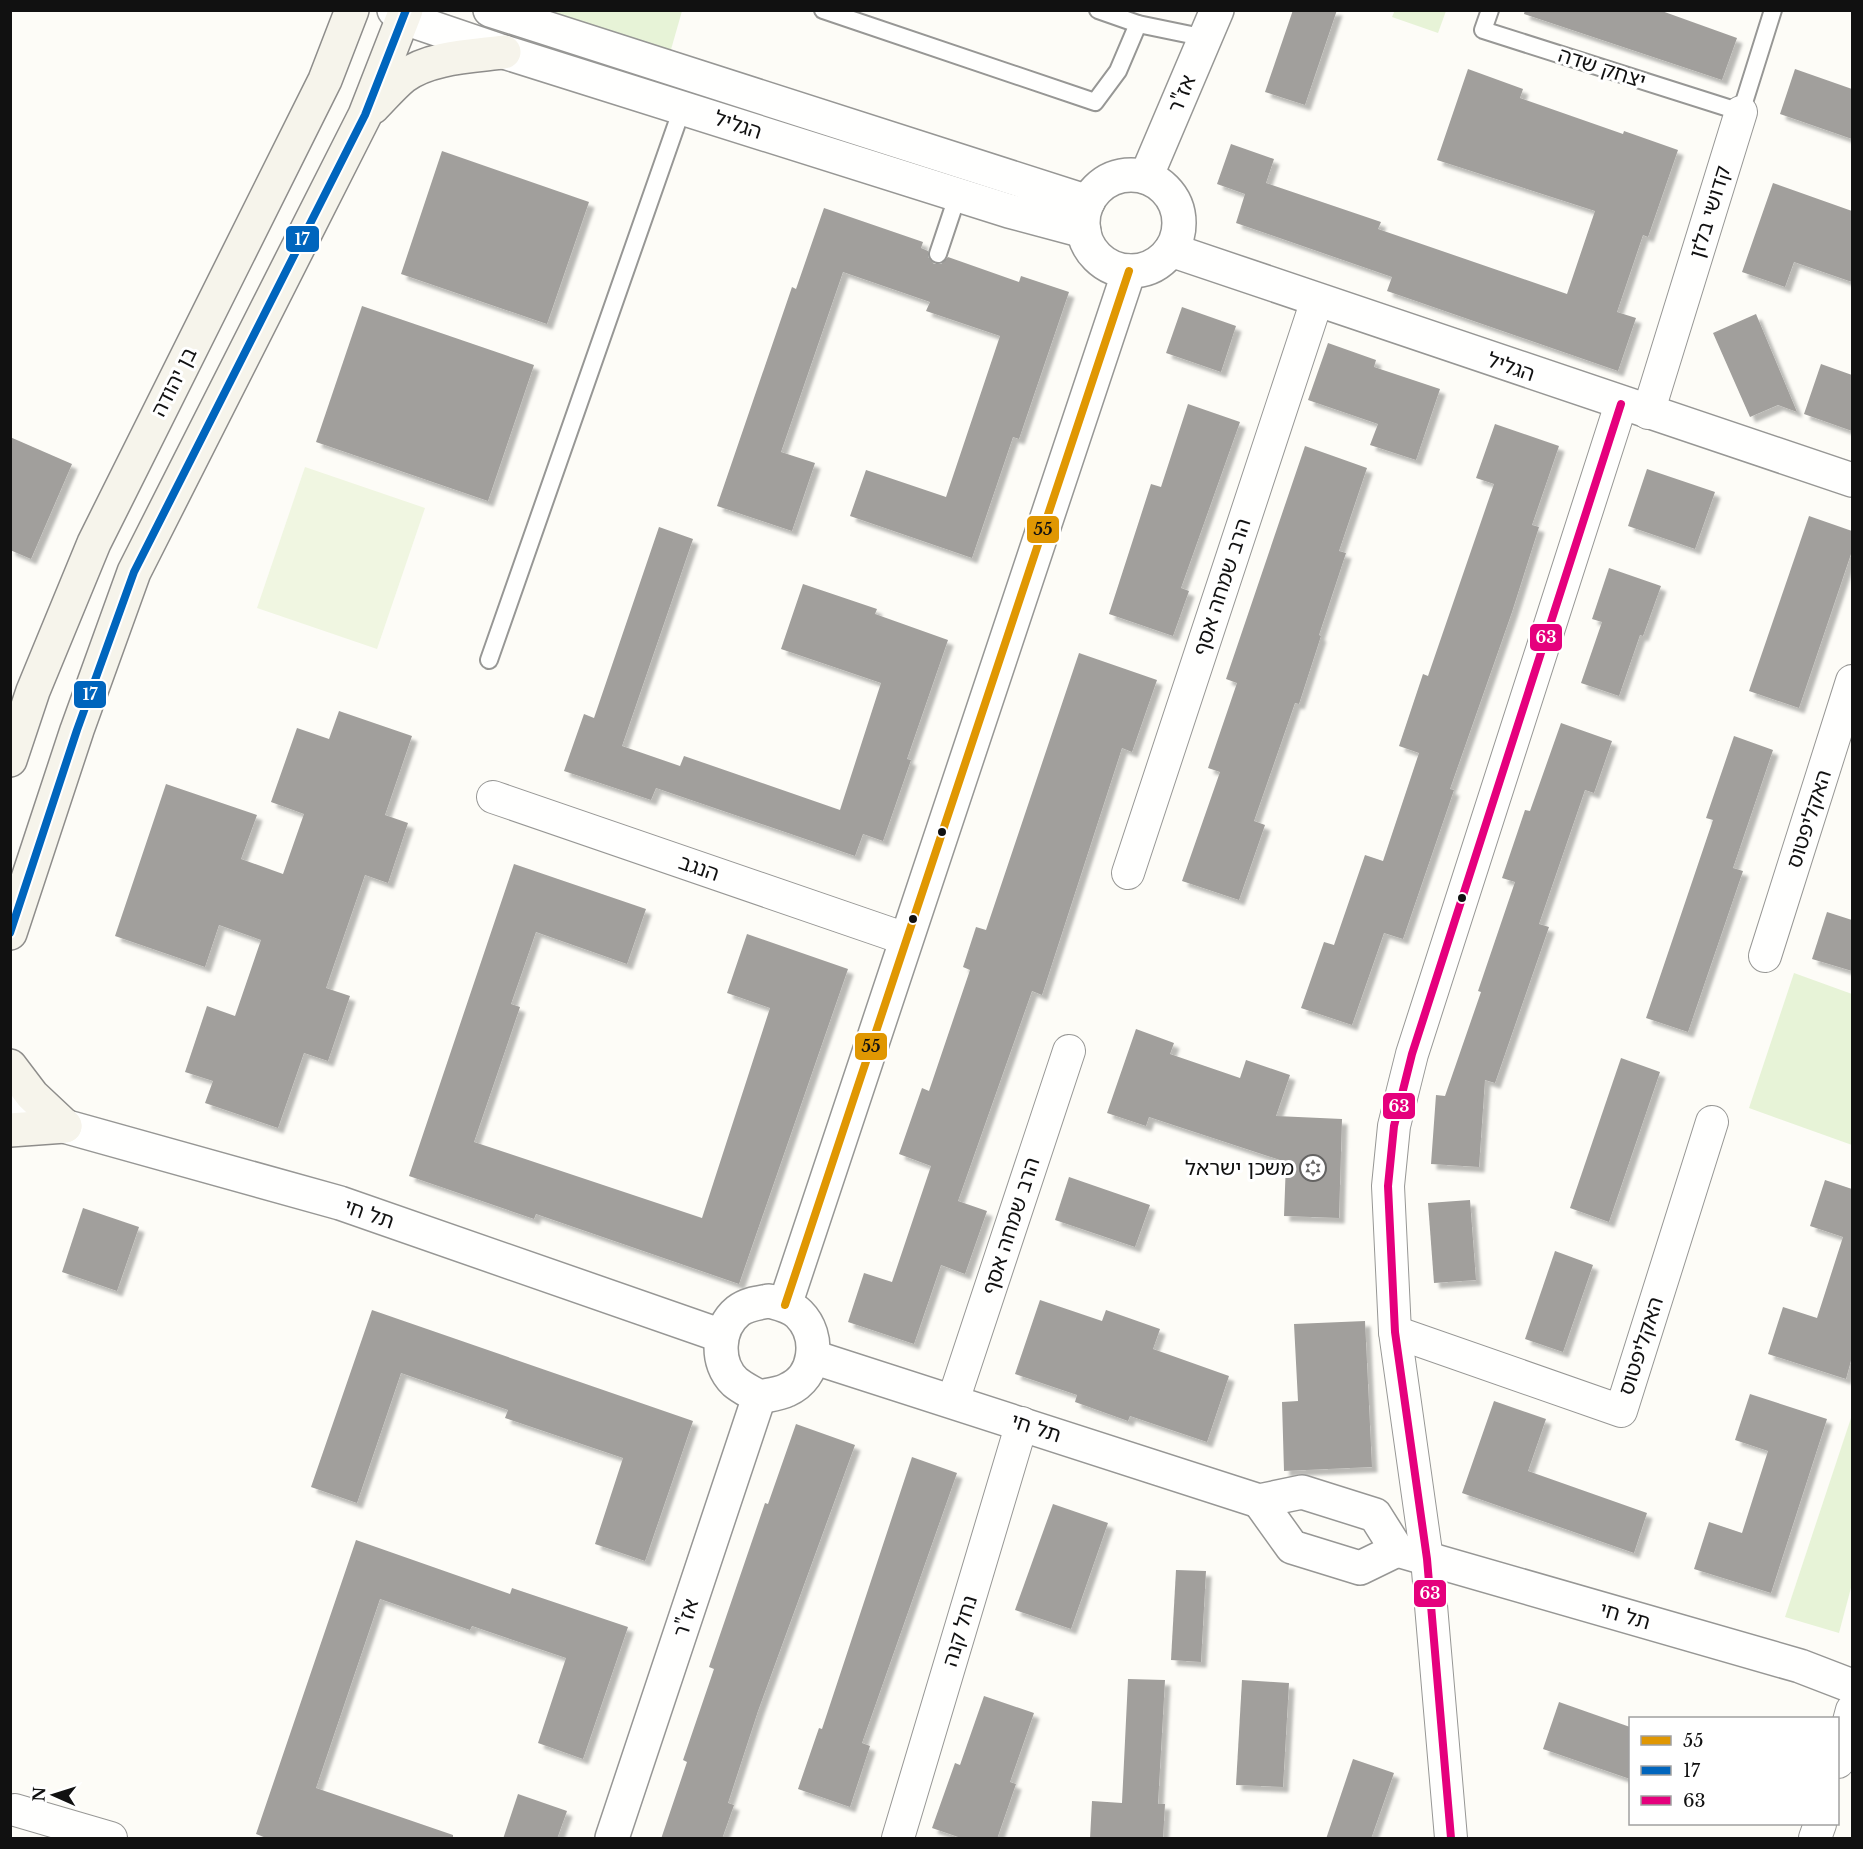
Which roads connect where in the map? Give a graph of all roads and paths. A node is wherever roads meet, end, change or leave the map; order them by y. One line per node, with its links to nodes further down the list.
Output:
1 (352, 10): 27 (main road, בן יהודה)
2 (490, 10): 11 (street, הגליל)
3 (823, 10): 8 (lane)
4 (1098, 10): 8 (lane)
5 (1490, 10): 13 (lane, יצחק שדה)
6 (1773, 10): 13 (lane, קדושי בלזן)
7 (402, 13): 10 (street, הגליל); 14 (main road)
8 (1138, 24): 9 (lane)
9 (1211, 24): 16 (street, אז"ר)
10 (504, 52): 12 (street, הגליל); 14 (main road)
11 (693, 76): 12 (lane); 15 (street, הגליל)
12 (683, 107): 17 (street, הגליל); 25 (lane)
13 (1741, 112): 23 (street, קדושי בלזן)
14 (365, 115): 30 (main road)
15 (967, 164): 17 (lane); 18 (street, הגליל)
16 (1146, 177): 18 (street); 19 (street)
17 (958, 195): 18 (street, הגליל); 20 (lane)
18 (1086, 216): 21 (street)
19 (1171, 250): 21 (street); 22 (street, הגליל)
20 (938, 254)
21 (1129, 271): 31 (street)
22 (1317, 300): 23 (street, הגליל); 29 (street, הרב שמחה אסף)
23 (1635, 409): 24 (street, הגליל); 40 (street, קדושי בלזן)
24 (1852, 480)
25 (489, 660)
26 (1852, 681): 32 (street, האקליפטוס)
27 (10, 760)
28 (493, 797): 31 (street, הנגב)
29 (1128, 873)
30 (10, 933)
31 (906, 939): 39 (street)
32 (1765, 956)
33 (1069, 1051): 44 (street, הרב שמחה אסף)
34 (10, 1066): 37 (main road)
35 (10, 1111): 37 (street, תל חי)
36 (1712, 1122): 40 (street, האקליפטוס)
37 (65, 1126): 38 (main road); 41 (street, תל חי)
38 (10, 1130)
39 (785, 1305): 41 (street); 42 (street)
40 (1395, 1332): 47 (street, קדושי בלזן)
41 (722, 1336): 43 (street)
42 (813, 1357): 43 (street); 44 (street, תל חי)
43 (759, 1397): 53 (street, אז"ר)
44 (953, 1401): 45 (street, תל חי)
45 (1022, 1423): 46 (street, תל חי); 54 (street, נחל קנה)
46 (1259, 1501): 47 (street); 47 (street)
47 (1412, 1555): 48 (street, תל חי); 55 (street, קדושי בלזן)
48 (1852, 1686)
49 (1852, 1710): 50 (street)
50 (1839, 1758)
51 (15, 1810): 52 (street)
52 (111, 1839)
53 (612, 1839)
54 (898, 1839)
55 (1451, 1839)

